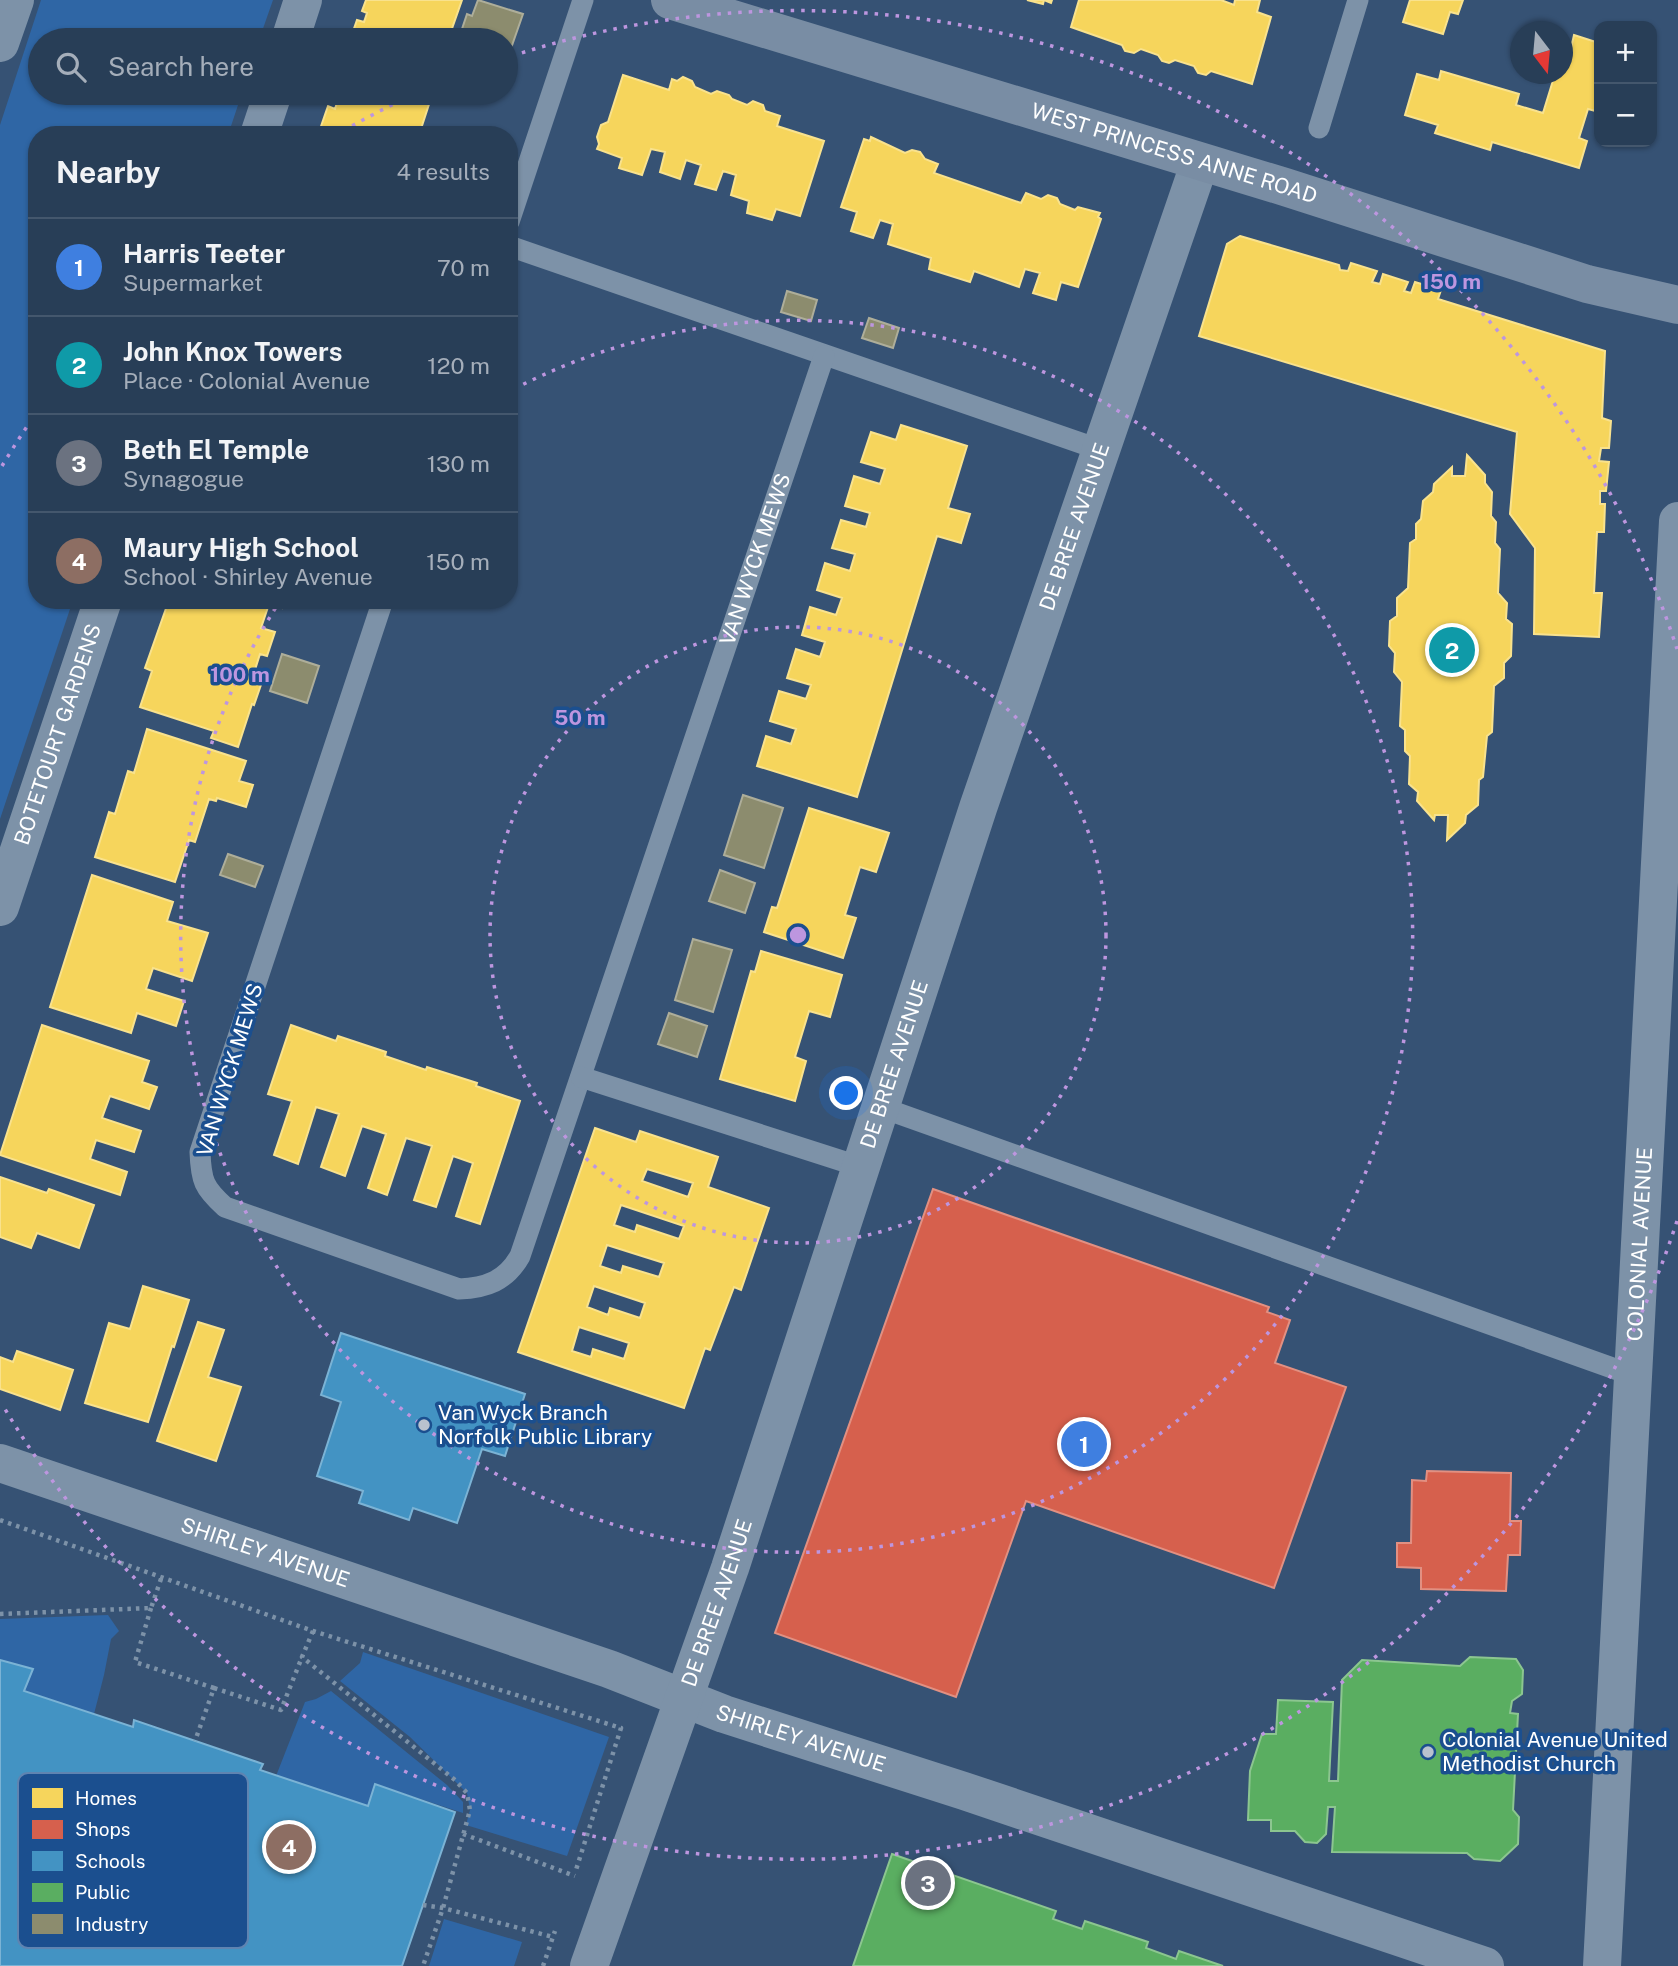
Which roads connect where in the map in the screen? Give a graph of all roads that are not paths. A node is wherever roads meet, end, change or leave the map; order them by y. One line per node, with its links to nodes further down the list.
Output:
1 (15, 0): 7 (street)
2 (303, 0): 6 (street)
3 (583, 0): 12 (lane)
4 (670, 0): 11 (main road, WEST PRINCESS ANNE ROAD)
5 (1358, 0): 10 (lane)
6 (294, 28)
7 (0, 43)
8 (269, 105): 9 (street)
9 (262, 126)
10 (1319, 128)
11 (1200, 162): 14 (main road, WEST PRINCESS ANNE ROAD); 16 (street, DE BREE AVENUE)
12 (518, 195)
13 (518, 250): 15 (lane)
14 (1678, 305)
15 (824, 356): 16 (lane); 21 (lane, VAN WYCK MEWS)
16 (1101, 450): 22 (street, DE BREE AVENUE)
17 (1678, 521): 24 (street, COLONIAL AVENUE)
18 (100, 609): 20 (street, BOTETOURT GARDENS)
19 (380, 609): 21 (lane, VAN WYCK MEWS)
20 (0, 907)
21 (581, 1077): 23 (lane)
22 (880, 1107): 23 (street, DE BREE AVENUE); 24 (lane)
23 (861, 1167): 26 (street, DE BREE AVENUE)
24 (1632, 1375): 29 (street, COLONIAL AVENUE)
25 (0, 1463): 26 (street, SHIRLEY AVENUE)
26 (683, 1698): 27 (street, DE BREE AVENUE); 28 (street, SHIRLEY AVENUE)
27 (589, 1966)
28 (1485, 1966)
29 (1602, 1966)

